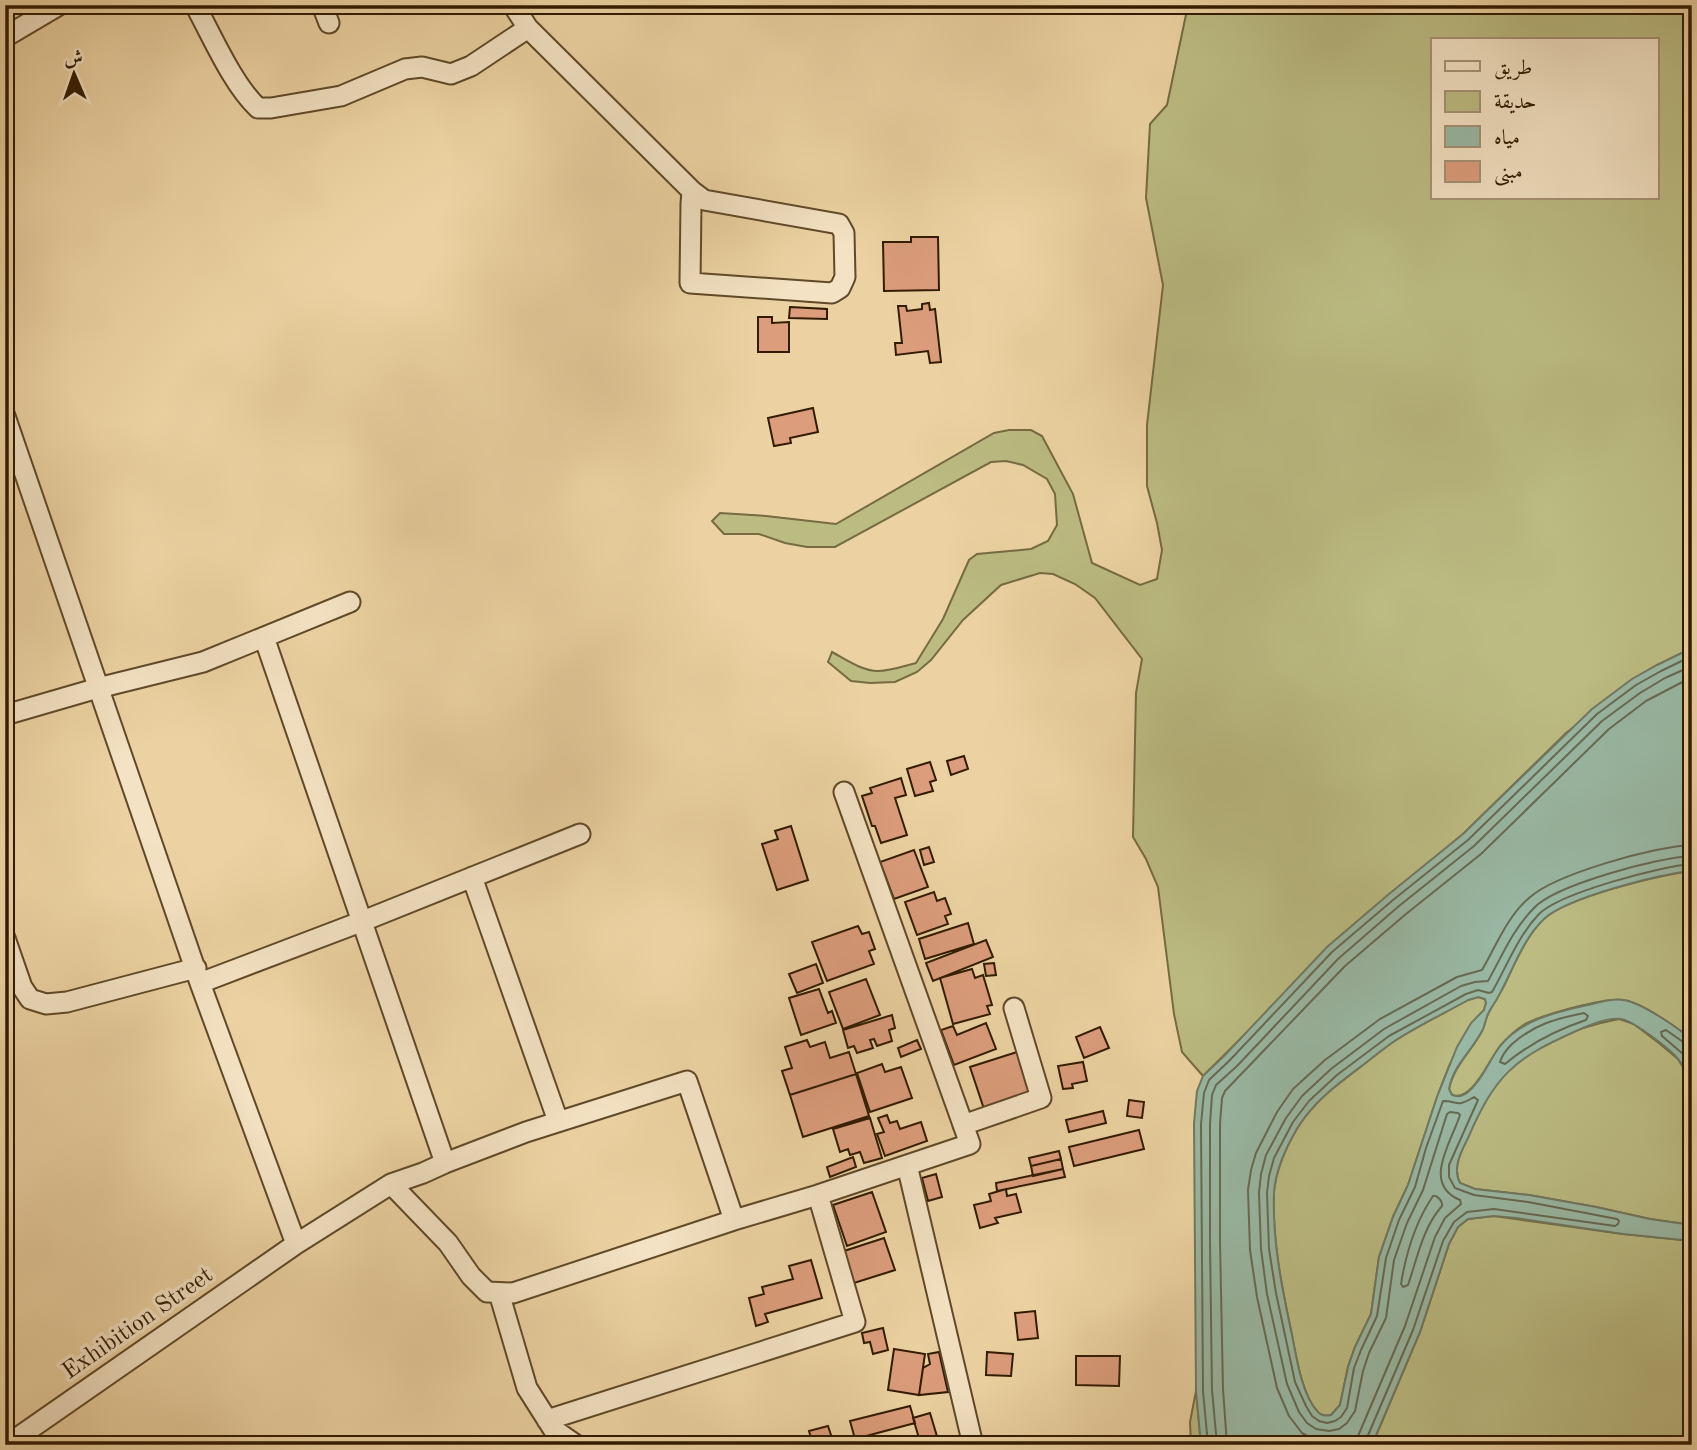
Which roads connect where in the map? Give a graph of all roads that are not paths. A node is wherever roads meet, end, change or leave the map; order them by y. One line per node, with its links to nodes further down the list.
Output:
1 (59, 5): 5 (street)
2 (195, 5): 4 (street)
3 (513, 5): 4 (street)
4 (528, 28): 6 (street)
5 (5, 37)
6 (692, 191): 6 (street)
7 (6, 423): 10 (street)
8 (350, 602): 9 (street)
9 (264, 637): 10 (street); 15 (street)
10 (97, 688): 11 (street); 17 (street)
11 (5, 715)
12 (844, 792): 20 (street)
13 (580, 834): 14 (street)
14 (472, 877): 15 (street); 19 (street)
15 (363, 921): 17 (street); 21 (street)
16 (5, 938): 17 (street)
17 (198, 976): 26 (street)
18 (1014, 1008): 20 (street)
19 (558, 1121): 21 (street, Exhibition Street); 25 (street, Exhibition Street)
20 (963, 1125): 22 (street)
21 (445, 1163): 23 (street, Exhibition Street)
22 (907, 1165): 24 (street); 31 (street)
23 (391, 1184): 26 (street, Exhibition Street); 27 (street)
24 (818, 1195): 25 (street); 28 (street)
25 (734, 1220): 27 (street)
26 (296, 1244): 29 (street, Exhibition Street)
27 (499, 1293): 28 (street)
28 (547, 1420): 30 (street)
29 (7, 1445)
30 (576, 1445)
31 (973, 1445)

